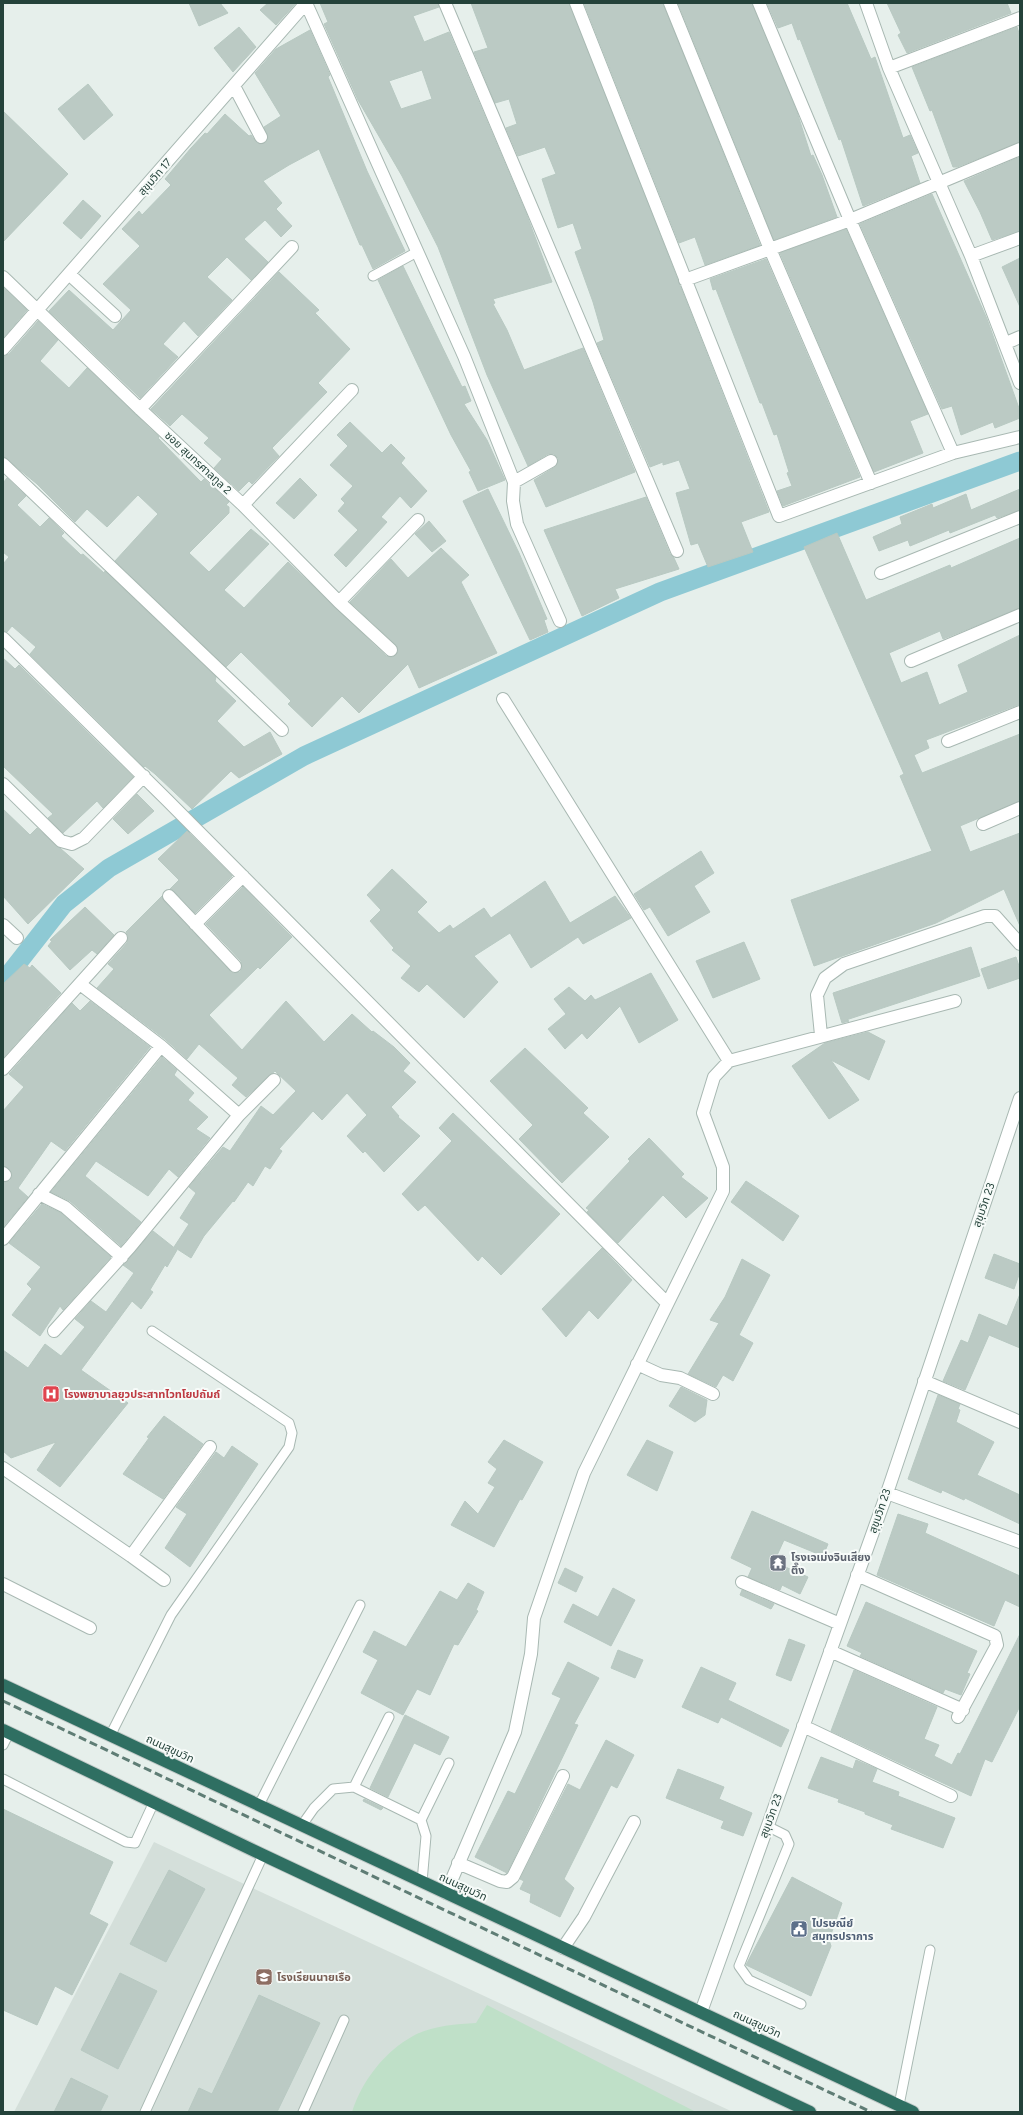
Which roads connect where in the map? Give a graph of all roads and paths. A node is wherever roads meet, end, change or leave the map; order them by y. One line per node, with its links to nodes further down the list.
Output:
1 (306, 3): 9 (street, สุขุมวิท 17); 17 (street)
2 (445, 3): 40 (street)
3 (576, 3): 22 (street)
4 (670, 3): 16 (street)
5 (759, 3): 13 (street)
6 (866, 3): 8 (street)
7 (1020, 18): 8 (street)
8 (889, 68): 12 (street)
9 (234, 86): 10 (street); 19 (street, สุขุมวิท 17)
10 (261, 137)
11 (1020, 149): 12 (street)
12 (939, 181): 13 (street); 18 (street)
13 (850, 220): 16 (street); 32 (street)
14 (1020, 238): 18 (street)
15 (292, 247): 30 (street)
16 (770, 249): 22 (street); 36 (street)
17 (417, 252): 20 (lane); 35 (street)
18 (971, 256): 26 (street)
19 (69, 274): 23 (street, สุขุมวิท 17); 24 (street)
20 (374, 276)
21 (3, 277): 23 (street, ซอย สุนทรศาลทูล 2)
22 (685, 280): 36 (street)
23 (38, 310): 27 (street, สุขุมวิท 17); 30 (street, ซอย สุนทรศาลทูล 2)
24 (115, 316)
25 (1020, 337): 26 (street)
26 (1006, 343): 28 (street)
27 (3, 349)
28 (1020, 382)
29 (352, 390): 37 (street)
30 (140, 409): 37 (street, ซอย สุนทรศาลทูล 2)
31 (1020, 437): 32 (street)
32 (954, 453): 36 (street)
33 (551, 461): 35 (street)
34 (3, 464): 50 (street)
35 (514, 482): 44 (street)
36 (871, 483)
37 (243, 505): 42 (street, ซอย สุนทรศาลทูล 2)
38 (1020, 517): 41 (street)
39 (418, 520): 42 (street)
40 (677, 551)
41 (881, 573)
42 (339, 602): 46 (street, ซอย สุนทรศาลทูล 2)
43 (1020, 615): 47 (street)
44 (560, 621)
45 (3, 638): 52 (street)
46 (390, 650)
47 (911, 661)
48 (503, 699): 68 (street)
49 (1020, 712): 51 (street)
50 (282, 730)
51 (948, 741)
52 (144, 776): 53 (street); 56 (street)
53 (3, 784)
54 (1020, 808): 55 (street)
55 (983, 824)
56 (243, 876): 58 (street); 76 (street)
57 (169, 896): 58 (street)
58 (195, 924): 63 (street)
59 (3, 926): 60 (street)
60 (17, 938)
61 (121, 938): 64 (street)
62 (1020, 944): 66 (street)
63 (235, 966)
64 (80, 984): 67 (street); 69 (street)
65 (955, 1001): 66 (street)
66 (821, 1035): 68 (street)
67 (161, 1046): 72 (street); 73 (street)
68 (729, 1061): 76 (street)
69 (3, 1069)
70 (274, 1080): 72 (street)
71 (1020, 1098): 80 (street, สุขุมวิท 23)
72 (239, 1115): 75 (street)
73 (39, 1194): 74 (street); 75 (street)
74 (3, 1239)
75 (122, 1257): 77 (street)
76 (667, 1303): 79 (street)
77 (54, 1331)
78 (152, 1331): 100 (lane)
79 (637, 1364): 81 (street); 114 (street)
80 (924, 1381): 82 (street); 85 (street, สุขุมวิท 23)
81 (713, 1394)
82 (1020, 1422)
83 (210, 1448): 87 (street)
84 (3, 1468): 87 (street)
85 (887, 1493): 86 (street); 88 (street, สุขุมวิท 23)
86 (1020, 1542)
87 (131, 1556): 89 (street)
88 (857, 1575): 93 (street, สุขุมวิท 23); 95 (street)
89 (164, 1580)
90 (742, 1582): 93 (street)
91 (3, 1584): 94 (street)
92 (360, 1605): 108 (lane)
93 (840, 1624): 95 (street, สุขุมวิท 23)
94 (90, 1628)
95 (830, 1651): 98 (street, สุขุมวิท 23)
96 (3, 1685): 100 (highway, ถนนสุขุมวิท)
97 (389, 1717): 105 (lane)
98 (803, 1726): 106 (street); 112 (street, สุขุมวิท 23)
99 (6, 1732): 101 (lane); 107 (highway)
100 (110, 1736): 108 (highway, ถนนสุขุมวิท)
101 (3, 1745)
102 (449, 1763): 109 (lane)
103 (563, 1776): 114 (street)
104 (3, 1779): 107 (lane)
105 (354, 1787): 109 (lane); 111 (lane)
106 (951, 1796)
107 (154, 1802): 113 (highway)
108 (259, 1805): 111 (highway, ถนนสุขุมวิท)
109 (421, 1820): 115 (lane)
110 (634, 1822): 117 (street)
111 (302, 1825): 115 (highway, ถนนสุขุมวิท)
112 (767, 1826): 119 (lane); 120 (street, สุขุมวิท 23)
113 (263, 1855): 123 (lane); 125 (highway)
114 (458, 1863): 116 (street)
115 (422, 1882): 116 (highway, ถนนสุขุมวิท)
116 (446, 1893): 117 (highway, ถนนสุขุมวิท)
117 (563, 1948): 120 (highway, ถนนสุขุมวิท)
118 (930, 1950): 122 (lane)
119 (801, 2004)
120 (701, 2012): 122 (highway, ถนนสุขุมวิท)
121 (344, 2020): 124 (lane)
122 (898, 2105): 126 (highway, ถนนสุขุมวิท)
123 (145, 2112)
124 (303, 2112)
125 (810, 2112)
126 (913, 2112)

